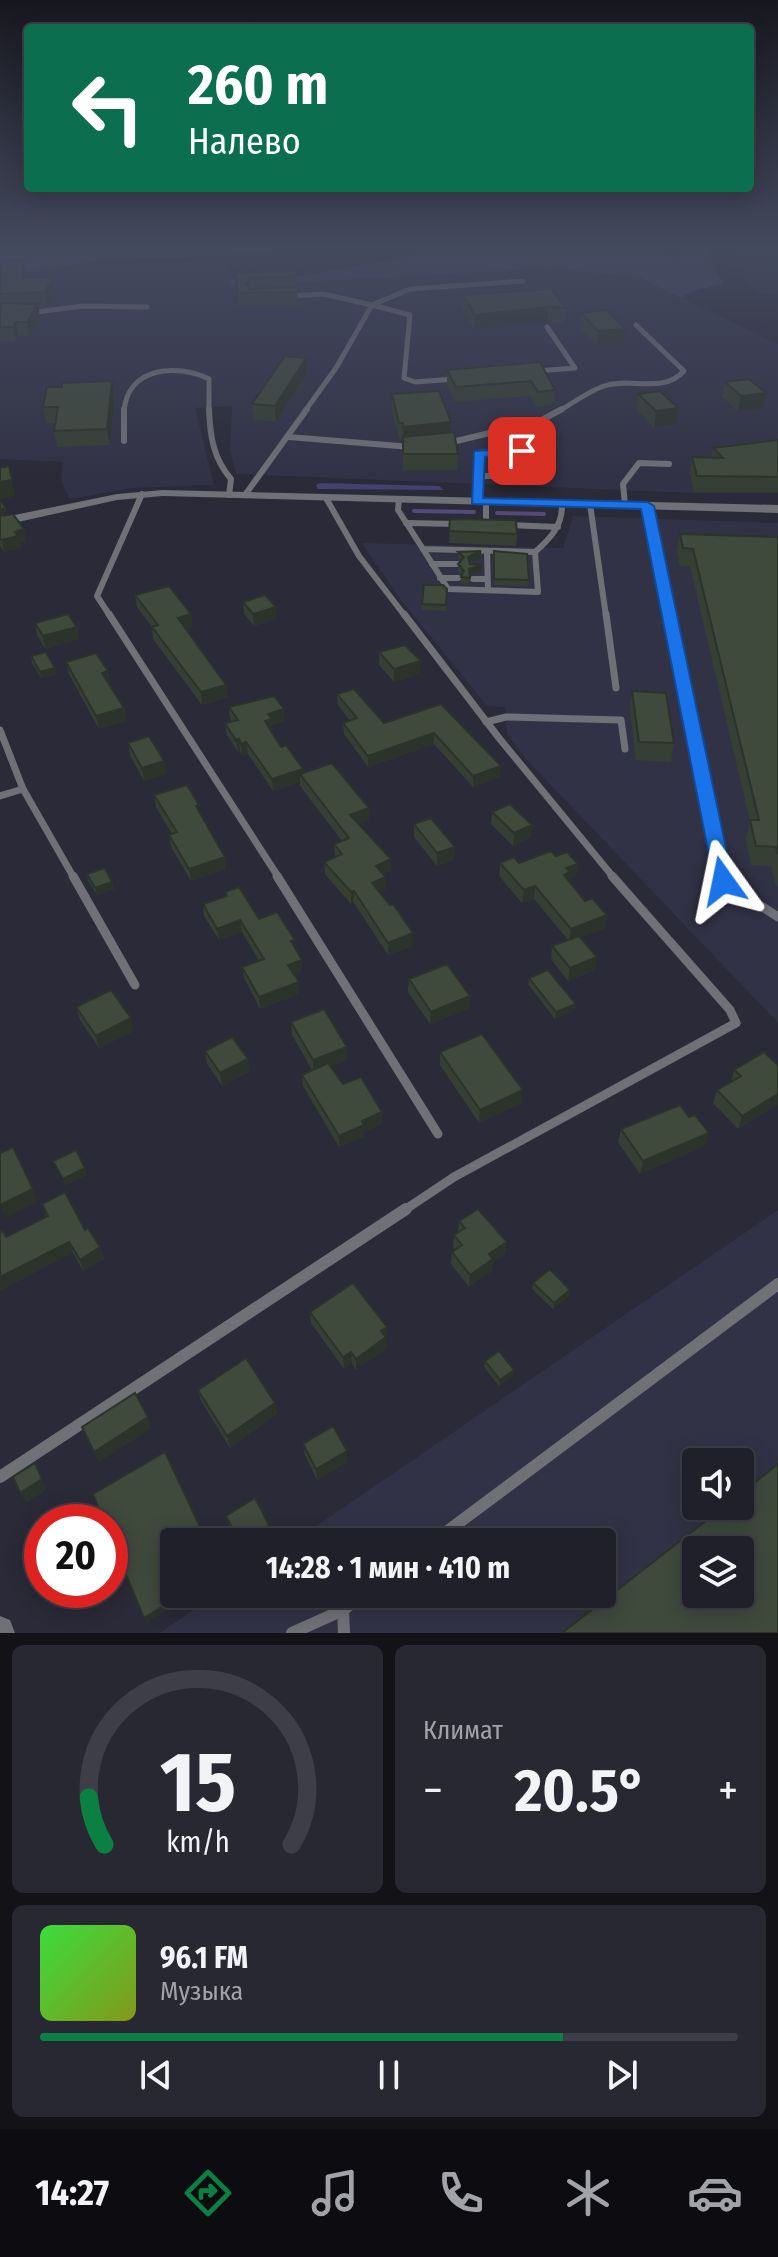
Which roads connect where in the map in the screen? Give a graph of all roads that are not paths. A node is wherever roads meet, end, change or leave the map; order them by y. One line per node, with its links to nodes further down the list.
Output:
1 (361, 324): 7 (lane)
2 (409, 324): 6 (lane)
3 (636, 325): 9 (lane)
4 (547, 327): 5 (lane)
5 (531, 372)
6 (459, 378)
7 (289, 437): 10 (lane); 17 (lane)
8 (124, 441): 16 (lane)
9 (436, 446)
10 (423, 447)
11 (510, 451): 13 (lane)
12 (669, 464): 23 (lane)
13 (477, 476): 14 (lane); 20 (lane)
14 (509, 476)
15 (142, 494): 16 (street); 26 (street); 50 (lane)
16 (229, 495): 17 (street)
17 (245, 495): 18 (street)
18 (326, 498): 19 (street); 43 (lane)
19 (399, 499): 20 (street); 27 (lane)
20 (481, 502): 21 (street); 28 (lane)
21 (562, 503): 22 (street); 29 (lane)
22 (590, 504): 23 (street); 42 (lane)
23 (625, 505): 24 (street)
24 (647, 506): 25 (street); 48 (lane)
25 (778, 509)
26 (0, 522)
27 (406, 523): 28 (lane); 30 (lane)
28 (486, 525): 29 (lane)
29 (558, 527): 32 (lane)
30 (423, 549): 31 (lane); 33 (lane)
31 (487, 551): 32 (lane); 36 (lane)
32 (535, 552): 41 (lane)
33 (432, 564): 34 (lane); 37 (lane)
34 (458, 564)
35 (473, 565): 36 (lane)
36 (487, 565): 40 (lane)
37 (440, 578): 38 (lane); 41 (lane)
38 (458, 578)
39 (473, 579): 40 (lane)
40 (487, 579): 41 (lane)
41 (488, 590)
42 (616, 688)
43 (486, 722): 45 (lane); 52 (lane)
44 (0, 730): 46 (lane)
45 (625, 749)
46 (23, 789): 47 (lane); 49 (lane)
47 (0, 796)
48 (778, 917)
49 (135, 985)
50 (438, 1134)
51 (778, 1284): 53 (lane)
52 (0, 1477)
53 (452, 1528)
54 (346, 1608): 55 (lane)
55 (343, 1610): 56 (lane); 57 (lane)
56 (292, 1633)
57 (344, 1633)

